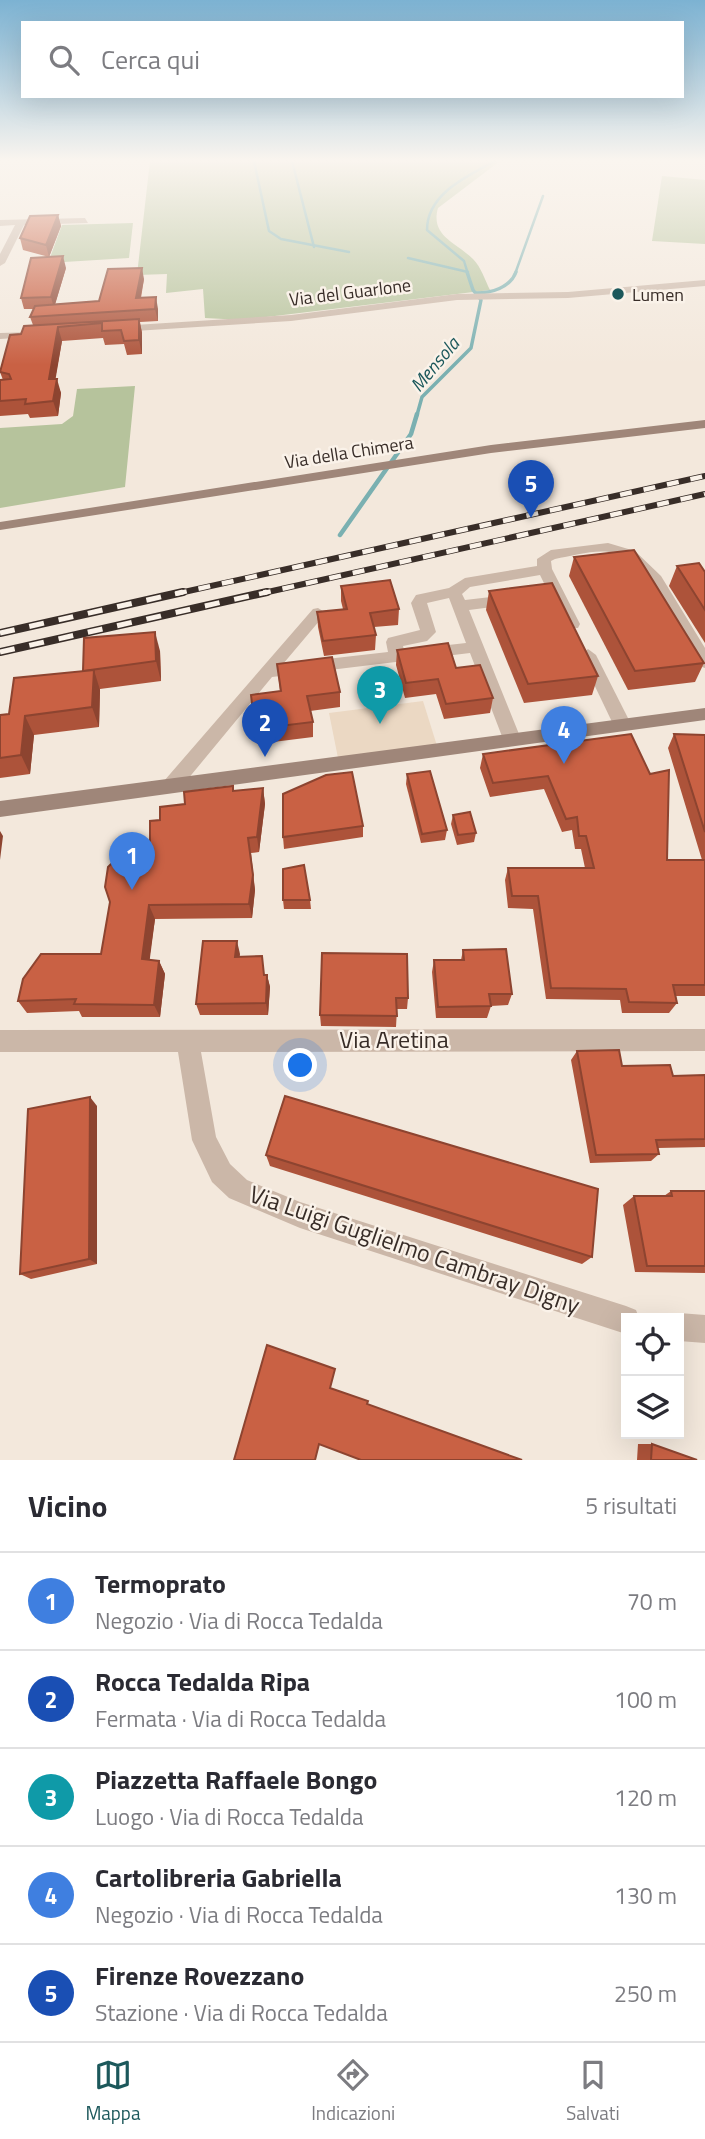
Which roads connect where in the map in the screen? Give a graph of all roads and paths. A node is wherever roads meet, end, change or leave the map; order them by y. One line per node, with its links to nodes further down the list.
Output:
1 (17, 229): 2 (street)
2 (0, 263)
3 (705, 283): 4 (street, Via del Guarlone)
4 (102, 330)
5 (50, 333): 6 (street)
6 (1, 338)
7 (705, 424): 8 (street, Via della Chimera)
8 (0, 526)
9 (545, 569): 11 (street); 15 (street); 18 (street)
10 (521, 598): 11 (street)
11 (457, 599): 13 (street); 14 (street)
12 (318, 613): 16 (street)
13 (476, 647): 14 (street); 19 (street)
14 (397, 656): 16 (street)
15 (705, 662)
16 (267, 672): 20 (street)
17 (705, 714): 18 (street)
18 (622, 724): 19 (street)
19 (512, 739): 20 (street)
20 (171, 786): 21 (street)
21 (0, 809)
22 (191, 1040): 23 (street, Via Aretina); 24 (street, Via Aretina); 25 (street, Via Luigi Guglielmo Cambray Digny)
23 (705, 1040)
24 (0, 1041)
25 (621, 1318)
26 (684, 1327): 27 (street)
27 (705, 1329)

